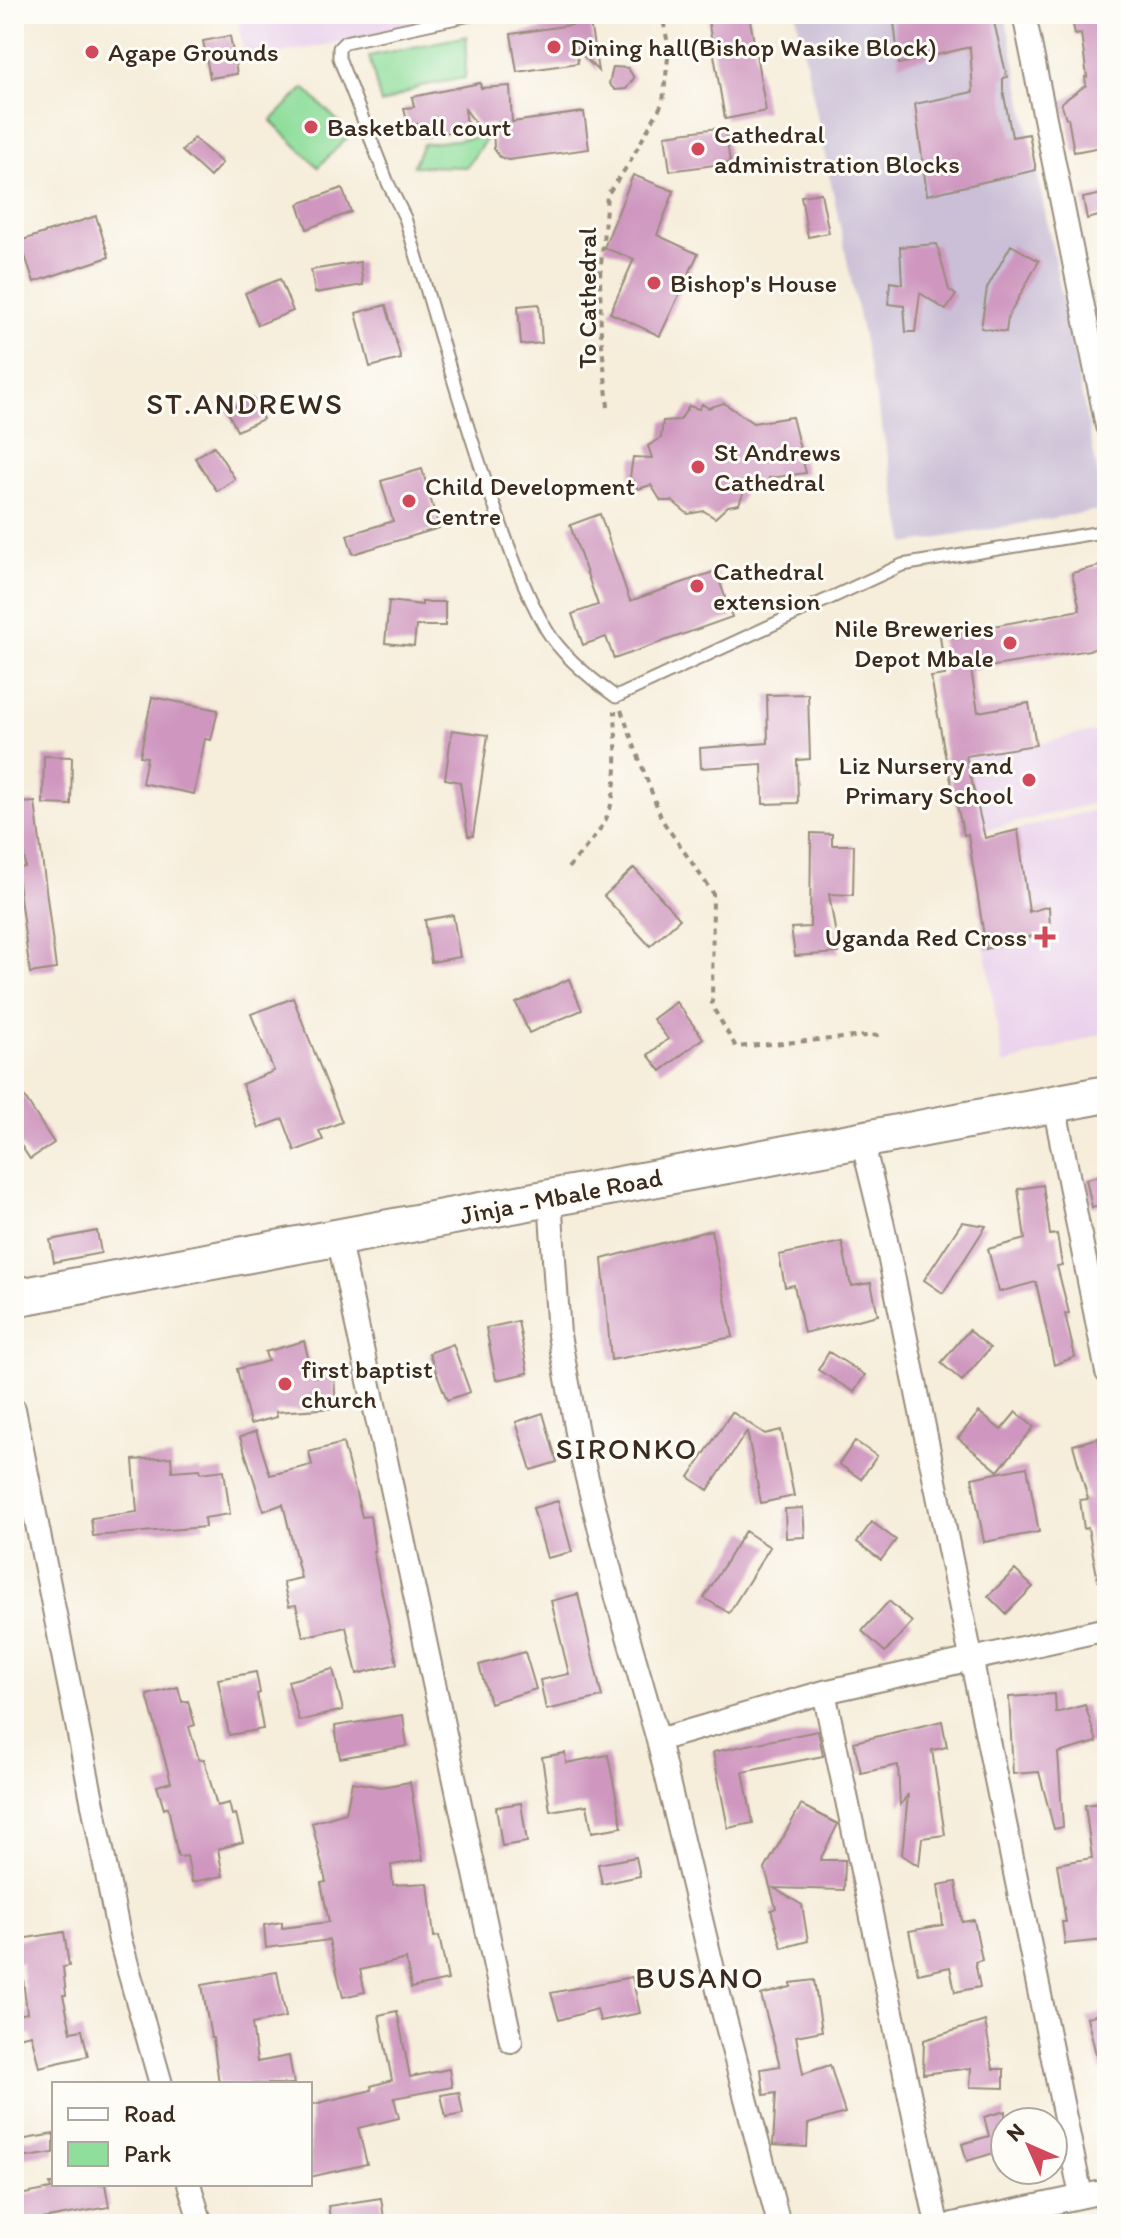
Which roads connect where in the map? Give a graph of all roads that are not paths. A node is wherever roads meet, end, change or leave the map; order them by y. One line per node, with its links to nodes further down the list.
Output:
1 (475, 14): 4 (lane)
2 (1024, 14): 3 (street)
3 (1107, 426)
4 (1107, 531)
5 (1107, 1094): 6 (main road, Jinja - Mbale Road)
6 (1054, 1104): 7 (main road, Jinja - Mbale Road); 11 (street)
7 (862, 1140): 8 (main road, Jinja - Mbale Road); 14 (street)
8 (550, 1198): 9 (main road, Jinja - Mbale Road); 16 (street)
9 (338, 1237): 10 (main road, Jinja - Mbale Road); 17 (street)
10 (14, 1298)
11 (1107, 1372)
12 (14, 1409): 18 (street)
13 (1107, 1629): 14 (street)
14 (972, 1658): 15 (street); 21 (street)
15 (824, 1692): 16 (street); 24 (street)
16 (658, 1740): 23 (street)
17 (511, 2041)
18 (160, 2082)
19 (190, 2186): 22 (street)
20 (1107, 2191): 21 (street)
21 (1081, 2196): 25 (street)
22 (201, 2224)
23 (779, 2224)
24 (937, 2224)
25 (953, 2224)

